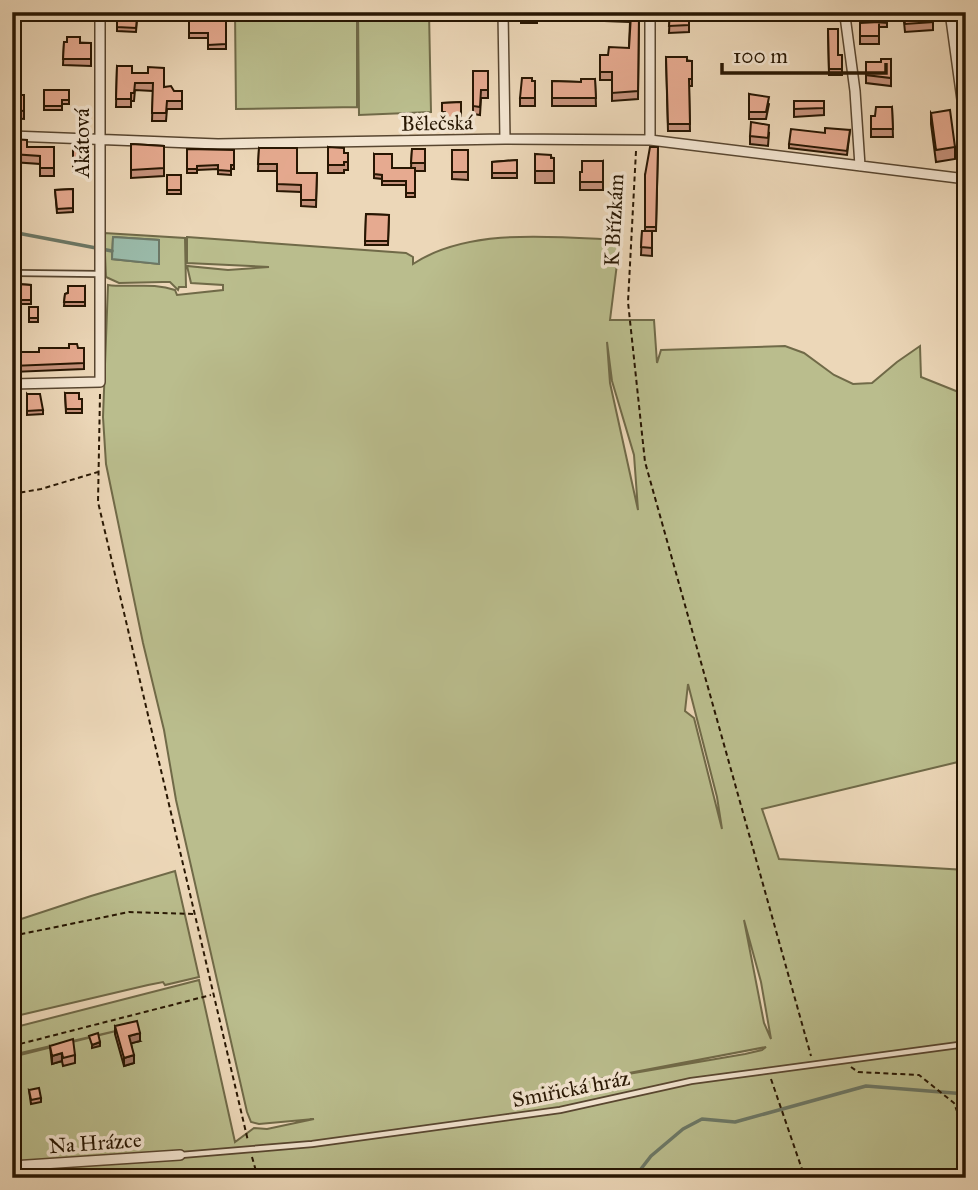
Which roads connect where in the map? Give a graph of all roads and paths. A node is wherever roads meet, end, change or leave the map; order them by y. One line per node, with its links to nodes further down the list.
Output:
1 (100, 12): 11 (street, Akátová)
2 (503, 12): 8 (street)
3 (650, 12): 10 (street)
4 (843, 12): 12 (street)
5 (950, 12): 6 (street)
6 (966, 129)
7 (12, 136): 11 (street, Bělečská)
8 (505, 139): 9 (street, Bělečská); 11 (street, Bělečská)
9 (636, 139): 10 (street, Bělečská); 26 (path, K Břízkám)
10 (650, 140): 12 (street, Bělečská)
11 (99, 141): 15 (street, Akátová)
12 (860, 166): 13 (street, Bělečská)
13 (966, 179)
14 (18, 273): 15 (lane)
15 (99, 274): 16 (street, Akátová)
16 (100, 382): 17 (street); 18 (path)
17 (12, 384)
18 (98, 472): 19 (path); 20 (path)
19 (12, 494)
20 (194, 914): 21 (path); 22 (path)
21 (12, 936)
22 (213, 994): 24 (path); 29 (path)
23 (966, 1044): 25 (lane, Smiřická hráz)
24 (12, 1046)
25 (842, 1061): 26 (lane, Smiřická hráz); 28 (path)
26 (813, 1064): 27 (lane, Smiřická hráz)
27 (768, 1071): 29 (lane, Smiřická hráz); 33 (path)
28 (966, 1136)
29 (249, 1148): 30 (lane, Smiřická hráz); 32 (path)
30 (180, 1155): 31 (street, Na Hrázce)
31 (12, 1166)
32 (258, 1178)
33 (805, 1178)

